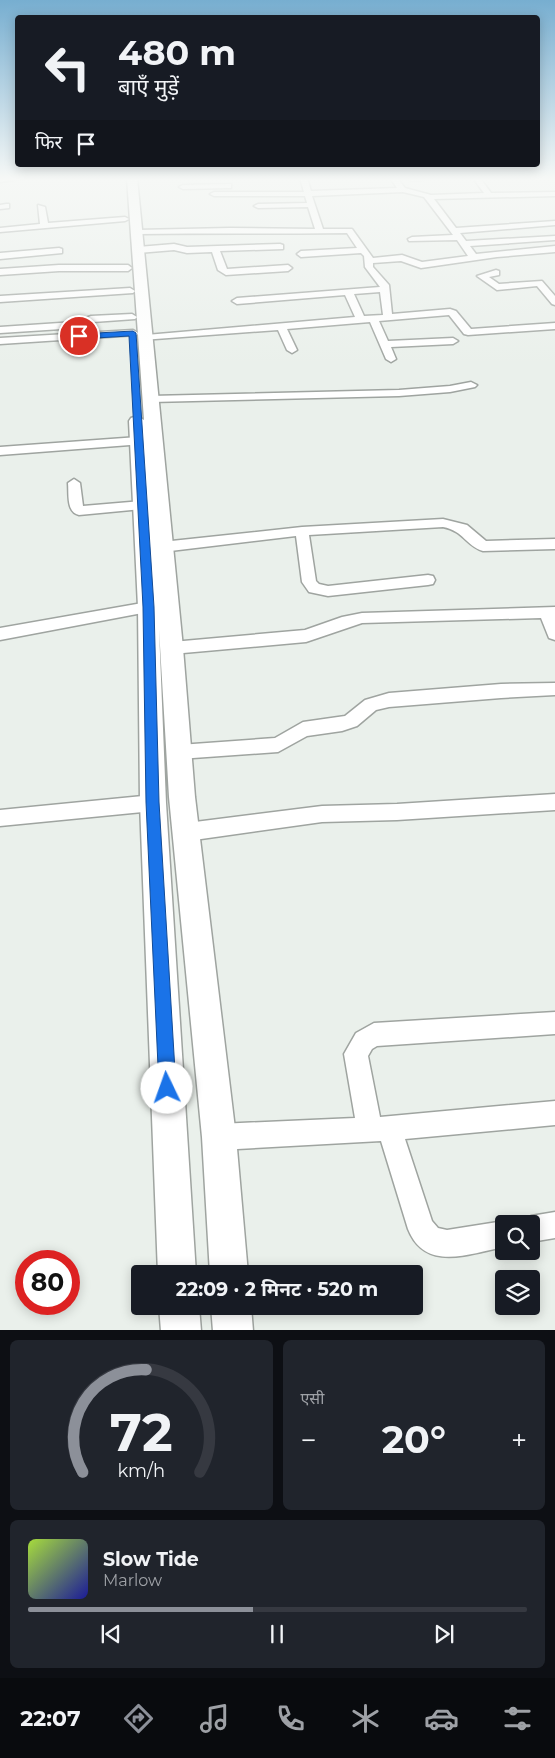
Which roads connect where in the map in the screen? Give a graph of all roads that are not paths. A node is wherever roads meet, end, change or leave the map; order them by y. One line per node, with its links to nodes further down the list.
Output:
1 (58, 240): 11 (street)
2 (116, 240): 6 (street)
3 (162, 240): 6 (street)
4 (357, 240): 10 (street)
5 (461, 240): 14 (street)
6 (132, 242): 8 (street); 16 (street); 23 (highway); 34 (highway)
7 (280, 246): 8 (street)
8 (215, 249): 17 (street)
9 (555, 249): 14 (street)
10 (364, 250): 12 (street); 15 (street)
11 (58, 251): 13 (street); 16 (street)
12 (301, 254)
13 (0, 256)
14 (474, 257): 15 (street)
15 (369, 261): 22 (street)
16 (59, 268): 18 (street)
17 (288, 268)
18 (0, 272)
19 (496, 273): 21 (street)
20 (555, 282): 21 (street)
21 (539, 283): 27 (street)
22 (384, 289): 24 (street); 28 (street)
23 (130, 291): 25 (street); 34 (highway)
24 (348, 292): 26 (street); 30 (street)
25 (0, 299)
26 (237, 301)
27 (555, 302)
28 (388, 317): 29 (street); 32 (street)
29 (374, 318): 30 (street); 37 (street)
30 (360, 320): 31 (street)
31 (280, 326): 34 (street); 38 (street)
32 (555, 326)
33 (0, 330): 34 (street)
34 (137, 330): 35 (street); 41 (highway); 42 (highway)
35 (0, 341)
36 (453, 341): 37 (street)
37 (384, 344): 39 (street)
38 (292, 350)
39 (391, 359)
40 (471, 384): 41 (street)
41 (151, 399): 42 (highway)
42 (146, 440): 43 (street); 45 (highway); 48 (highway)
43 (0, 451)
44 (74, 483): 45 (street)
45 (142, 505): 50 (highway)
46 (302, 532): 47 (street); 48 (street); 49 (street)
47 (555, 544)
48 (162, 547): 54 (highway)
49 (428, 580)
50 (148, 607): 52 (street); 57 (highway)
51 (550, 612): 53 (street); 54 (street)
52 (0, 634)
53 (555, 634)
54 (172, 648): 56 (highway)
55 (555, 689): 56 (street)
56 (179, 752): 60 (highway)
57 (152, 802): 59 (street); 68 (highway)
58 (555, 802): 60 (street)
59 (0, 818)
60 (187, 832): 64 (highway)
61 (555, 1023): 63 (street)
62 (555, 1113): 63 (street)
63 (380, 1129): 64 (street); 67 (street)
64 (219, 1137): 69 (highway)
65 (555, 1225): 66 (street)
66 (540, 1228)
67 (495, 1236)
68 (177, 1265)
69 (228, 1265)
70 (179, 1315): 72 (highway)
71 (232, 1315): 73 (highway)
72 (180, 1330)
73 (233, 1330)

